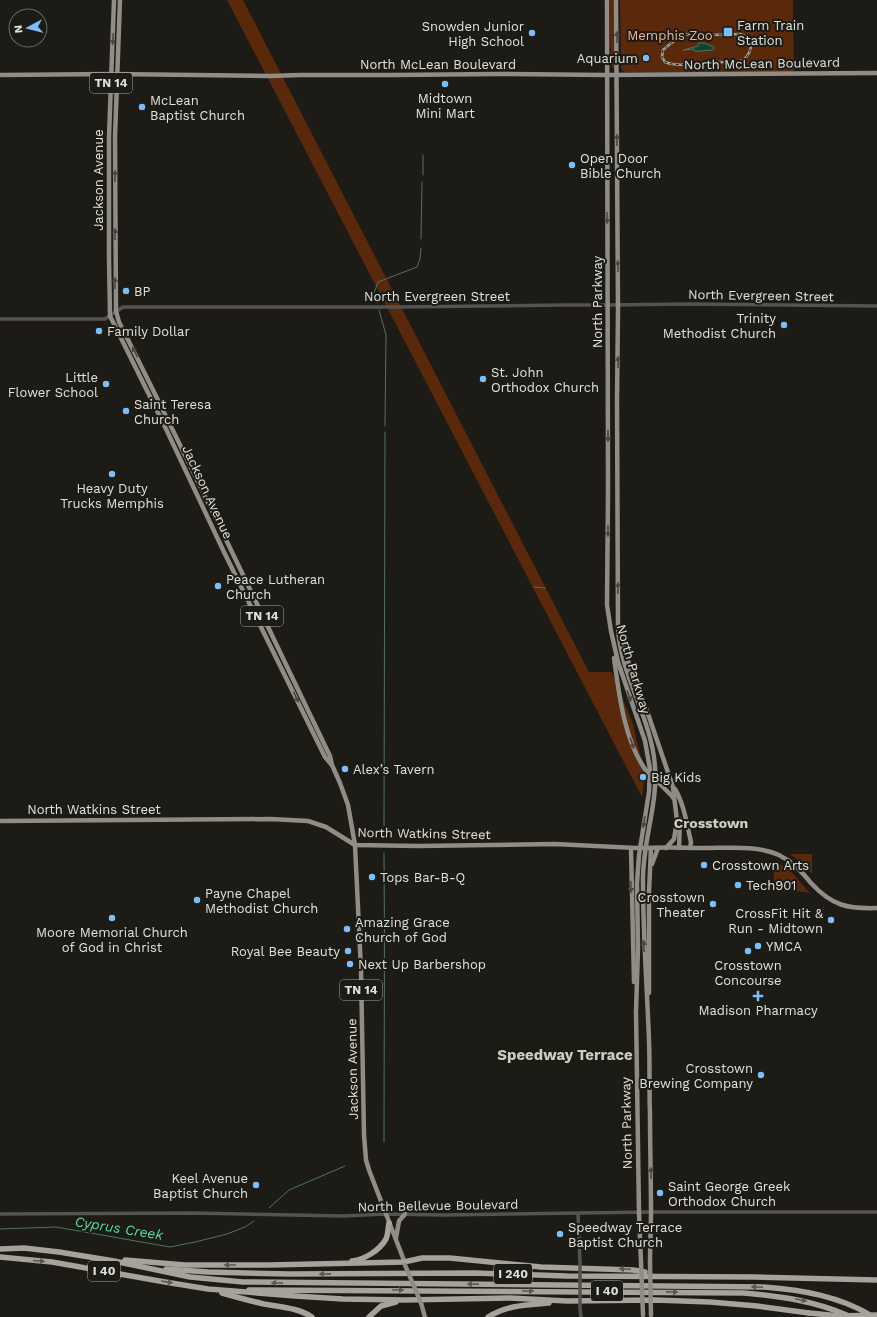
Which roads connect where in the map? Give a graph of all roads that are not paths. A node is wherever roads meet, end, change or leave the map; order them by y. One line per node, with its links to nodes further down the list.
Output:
1 (114, 0): 6 (main road, Jackson Avenue / TN 14, one-way to 6)
2 (120, 0): 7 (main road, Jackson Avenue / TN 14)
3 (607, 0): 9 (main road, North Parkway)
4 (616, 0): 10 (main road, North Parkway, one-way to 4)
5 (877, 73): 10 (main road, North McLean Boulevard)
6 (112, 74): 7 (main road, North McLean Boulevard); 8 (main road, North McLean Boulevard); 15 (main road, Jackson Avenue / TN 14)
7 (118, 74): 9 (main road, North McLean Boulevard); 14 (main road, Jackson Avenue / TN 14, one-way to 7)
8 (0, 75)
9 (607, 75): 10 (main road, North McLean Boulevard); 12 (main road, North Parkway, one-way to 12)
10 (617, 75): 11 (main road, North Parkway, one-way to 10)
11 (618, 305): 12 (street, North Evergreen Street); 13 (street, North Evergreen Street); 17 (main road, North Parkway, one-way to 11)
12 (608, 306): 14 (street, North Evergreen Street); 18 (main road, North Parkway, one-way to 18)
13 (877, 306)
14 (116, 311): 15 (street, North Evergreen Street); 19 (main road, Jackson Avenue / TN 14, one-way to 14)
15 (110, 316): 16 (street, North Evergreen Street); 19 (main road, Jackson Avenue / TN 14, one-way to 19)
16 (0, 319)
17 (618, 627): 20 (main road); 33 (main road, North Parkway, one-way to 17)
18 (611, 631): 21 (main road, one-way to 21, bridge); 32 (main road, North Parkway, one-way to 32)
19 (332, 765): 23 (main road, Jackson Avenue / TN 14)
20 (673, 787): 21 (main road); 29 (main road)
21 (676, 803): 27 (main road); 28 (main road)
22 (0, 821): 23 (main road, North Watkins Street)
23 (355, 846): 24 (main road, North Watkins Street); 38 (main road, Jackson Avenue / TN 14)
24 (633, 848): 25 (main road, North Watkins Street, bridge); 32 (main road, one-way to 32)
25 (650, 848): 26 (main road, North Watkins Street); 30 (main road)
26 (658, 848): 27 (main road, North Watkins Street); 30 (main road)
27 (666, 848): 28 (main road, North Watkins Street)
28 (679, 848): 29 (main road, North Watkins Street)
29 (690, 848): 31 (main road, North Watkins Street)
30 (650, 870): 33 (main road)
31 (877, 908)
32 (636, 1012): 36 (main road, North Parkway)
33 (648, 1012): 34 (main road, North Parkway, one-way to 33)
34 (652, 1212): 35 (street, North Bellevue Boulevard); 36 (street, North Bellevue Boulevard); 57 (main road, North Parkway, bridge)
35 (877, 1212)
36 (639, 1213): 40 (street, North Bellevue Boulevard); 56 (main road, North Parkway, bridge)
37 (0, 1214): 38 (street, North Bellevue Boulevard)
38 (385, 1214): 39 (street, North Bellevue Boulevard); 41 (main road, Jackson Avenue / TN 14)
39 (405, 1214): 40 (street, North Bellevue Boulevard); 42 (main road)
40 (578, 1214): 62 (street, bridge)
41 (389, 1224): 42 (main road, Jackson Avenue / TN 14); 48 (highway)
42 (396, 1240): 47 (main road, Jackson Avenue / TN 14)
43 (0, 1249): 45 (highway, I 40)
44 (0, 1257): 51 (highway, I 40, one-way to 51)
45 (102, 1259): 46 (highway, I 40); 48 (highway, one-way to 45)
46 (114, 1261): 49 (highway, I 240, one-way to 46); 64 (highway, I 40, one-way to 46)
47 (405, 1263): 48 (highway); 49 (highway, one-way to 47); 60 (main road, Jackson Avenue / TN 14, bridge)
48 (333, 1264)
49 (663, 1276): 50 (highway, I 240)
50 (877, 1280)
51 (208, 1289): 52 (highway, I 40); 58 (highway)
52 (217, 1290): 53 (highway, I 240); 63 (highway, I 40, one-way to 63)
53 (405, 1300): 54 (highway, I 240); 59 (highway)
54 (567, 1301): 55 (highway, I 240, bridge); 61 (highway)
55 (877, 1315)
56 (643, 1316)
57 (651, 1316)
58 (312, 1317)
59 (369, 1317)
60 (425, 1317)
61 (488, 1317)
62 (580, 1317)
63 (852, 1317)
64 (874, 1317)

